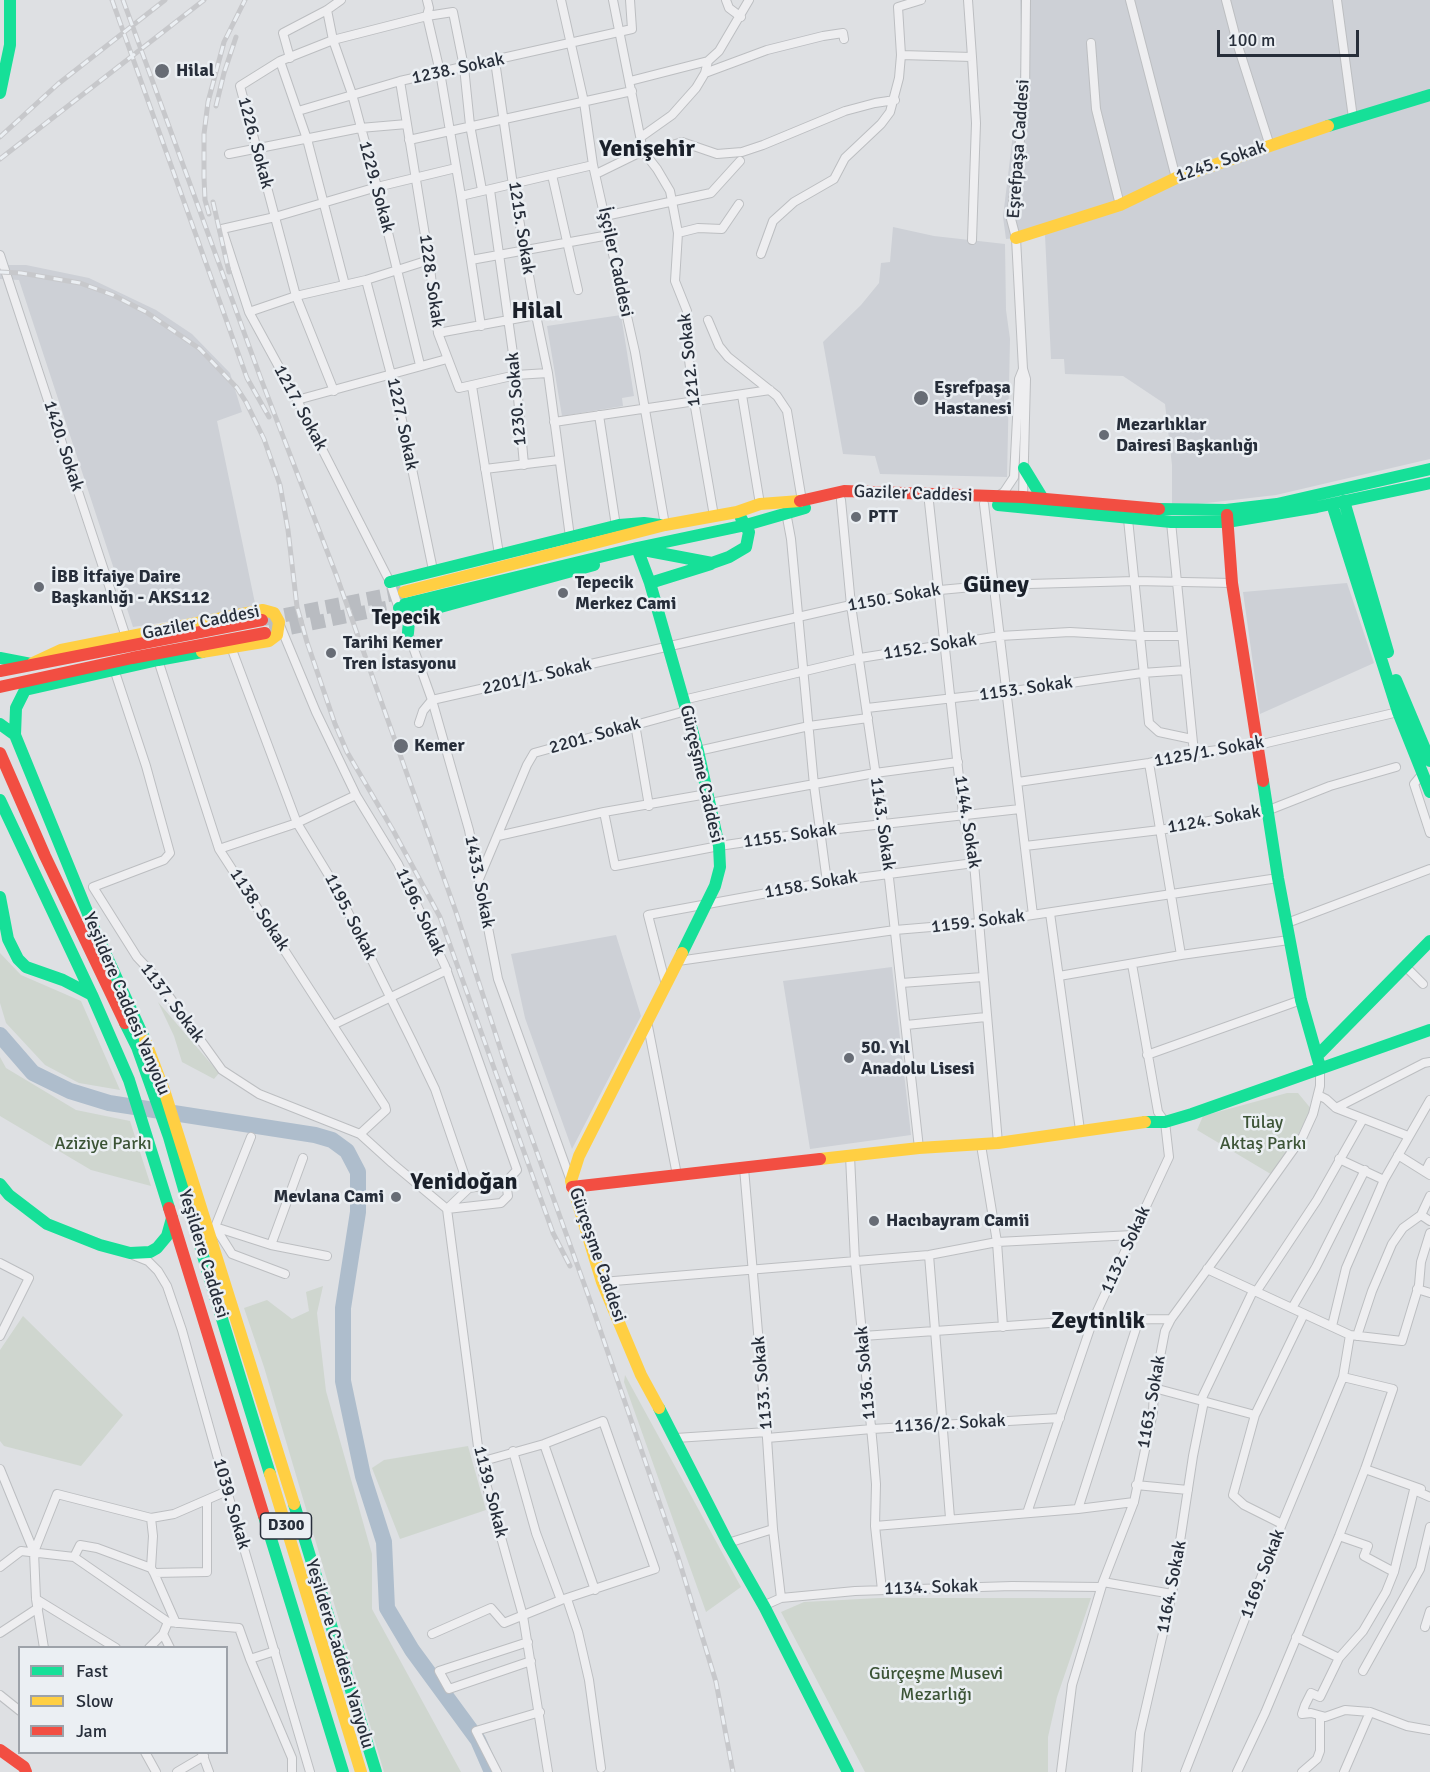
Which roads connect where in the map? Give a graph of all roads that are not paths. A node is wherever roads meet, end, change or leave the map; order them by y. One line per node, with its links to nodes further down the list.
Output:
1 (10, 0): 35 (main road)
2 (341, 0): 15 (street)
3 (427, 0): 16 (street)
4 (561, 0): 22 (street, İşçiler Caddesi)
5 (613, 0): 18 (street, 1212. Sokak)
6 (630, 0): 18 (street)
7 (726, 0): 17 (street)
8 (749, 0): 17 (street)
9 (921, 0): 23 (street)
10 (968, 0): 24 (street)
11 (1026, 0): 73 (street, Eşrefpaşa Caddesi)
12 (1130, 0): 60 (street)
13 (1226, 0): 50 (street)
14 (1337, 0): 42 (street)
15 (327, 10): 20 (street, 1229. Sokak); 25 (street)
16 (427, 16): 20 (street, 1226. Sokak); 29 (street, 1230. Sokak); 30 (street)
17 (741, 16): 28 (street)
18 (621, 33): 22 (street, 1238. Sokak); 33 (street, 1212. Sokak)
19 (844, 39): 31 (street)
20 (333, 40): 25 (street, 1226. Sokak); 36 (street, 1229. Sokak)
21 (1091, 43): 68 (street)
22 (571, 44): 27 (street, 1238. Sokak); 39 (street, İşçiler Caddesi)
23 (901, 55): 24 (street); 38 (street)
24 (972, 57): 74 (street)
25 (290, 58): 26 (street, 1226. Sokak)
26 (280, 61): 40 (street); 51 (street, 1226. Sokak)
27 (495, 61): 29 (street, 1238. Sokak); 41 (street, 1215. Sokak)
28 (708, 61): 31 (street); 33 (street)
29 (464, 67): 30 (street, 1238. Sokak); 44 (street, 1230. Sokak)
30 (440, 72): 32 (street, 1238. Sokak); 46 (street)
31 (705, 74): 47 (street)
32 (400, 81): 36 (street, 1238. Sokak); 43 (street, 1228. Sokak)
33 (630, 81): 34 (street, 1212. Sokak)
34 (632, 91): 39 (street); 47 (street, 1212. Sokak)
35 (0, 93)
36 (352, 94): 40 (street, 1238. Sokak); 45 (street, 1229. Sokak)
37 (1430, 95): 42 (main road, 1245. Sokak)
38 (895, 100): 52 (street); 77 (street)
39 (584, 102): 41 (street); 55 (street, İşçiler Caddesi)
40 (298, 111): 48 (street)
41 (504, 118): 44 (street); 61 (street, 1215. Sokak)
42 (1353, 118): 50 (main road, 1245. Sokak)
43 (407, 124): 45 (street); 49 (street, 1228. Sokak)
44 (470, 125): 46 (street); 63 (street, 1230. Sokak)
45 (360, 128): 48 (street); 62 (street, 1229. Sokak)
46 (450, 130): 49 (street); 56 (street)
47 (641, 137): 52 (street, 1212. Sokak)
48 (307, 139): 51 (street); 66 (street)
49 (409, 140): 59 (street, 1228. Sokak)
50 (1270, 146): 60 (main road, 1245. Sokak)
51 (258, 148): 53 (street); 70 (street, 1226. Sokak)
52 (643, 151): 57 (street); 65 (street, 1212. Sokak)
53 (229, 154)
54 (740, 161): 65 (street)
55 (593, 165): 57 (street, İşçiler Caddesi); 58 (street)
56 (456, 168): 59 (street); 64 (street)
57 (596, 174): 69 (street, İşçiler Caddesi)
58 (552, 175): 61 (street); 75 (street)
59 (415, 177): 62 (street); 80 (street, 1228. Sokak)
60 (1176, 178): 68 (main road, 1245. Sokak)
61 (513, 185): 63 (street); 76 (street, 1215. Sokak)
62 (377, 187): 66 (street); 82 (street, 1229. Sokak)
63 (486, 190): 64 (street); 79 (street, 1230. Sokak)
64 (461, 196): 81 (street)
65 (672, 201): 69 (street); 71 (street, 1212. Sokak)
66 (324, 202): 70 (street); 84 (street)
67 (739, 204): 71 (street)
68 (1120, 205): 73 (main road, 1245. Sokak)
69 (605, 216): 72 (street, İşçiler Caddesi)
70 (275, 217): 86 (street, 1226. Sokak); 87 (street, 1217. Sokak)
71 (678, 233): 104 (street, 1212. Sokak)
72 (609, 235): 75 (street); 105 (street, İşçiler Caddesi)
73 (1016, 238): 95 (street, Eşrefpaşa Caddesi)
74 (972, 240)
75 (567, 243): 76 (street); 85 (street)
76 (525, 250): 79 (street); 88 (street, 1215. Sokak)
77 (761, 254)
78 (0, 255): 156 (street, 1420. Sokak)
79 (499, 255): 81 (street); 90 (street, 1230. Sokak)
80 (429, 260): 82 (street); 92 (street, 1228. Sokak)
81 (471, 260): 91 (street)
82 (397, 269): 83 (street); 94 (street, 1229. Sokak)
83 (366, 280): 84 (street); 97 (street, 1227. Sokak)
84 (345, 285): 86 (street)
85 (578, 290)
86 (296, 296): 87 (street); 101 (street, 1226. Sokak)
87 (249, 312): 103 (street, 1217. Sokak)
88 (536, 315): 90 (street); 96 (street, 1215. Sokak)
89 (708, 320): 100 (street)
90 (509, 322): 91 (street); 98 (street, 1230. Sokak)
91 (481, 326): 92 (street)
92 (438, 333): 93 (street, 1228. Sokak)
93 (447, 358): 94 (street); 99 (street, 1228. Sokak)
94 (420, 365): 97 (street)
95 (1023, 369): 110 (street, Eşrefpaşa Caddesi); 114 (street, Eşrefpaşa Caddesi)
96 (548, 372): 98 (street); 107 (street, 1215. Sokak)
97 (392, 374): 101 (street); 137 (street, 1227. Sokak)
98 (516, 375): 99 (street); 109 (street, 1230. Sokak)
99 (472, 386): 111 (street)
100 (770, 390): 102 (street); 119 (street)
101 (334, 391): 103 (street)
102 (742, 395): 104 (street); 121 (street)
103 (297, 400): 140 (street, 1217. Sokak)
104 (694, 401): 105 (street); 126 (street, 1212. Sokak)
105 (644, 407): 106 (street); 130 (street, İşçiler Caddesi)
106 (598, 415): 107 (street); 132 (street)
107 (554, 422): 108 (street, 1215. Sokak)
108 (559, 460): 109 (street); 133 (street, 1215. Sokak)
109 (524, 465): 111 (street)
110 (1024, 468): 115 (street, Eşrefpaşa Caddesi); 117 (main road)
111 (485, 469): 135 (street)
112 (1427, 469): 116 (main road, Gaziler Caddesi)
113 (1430, 483): 116 (main road, Gaziler Caddesi)
114 (997, 497): 115 (main road, Gaziler Caddesi); 119 (main road, Gaziler Caddesi)
115 (1023, 497): 117 (main road, Gaziler Caddesi); 123 (street)
116 (1335, 498): 127 (main road, Gaziler Caddesi); 176 (main road); 188 (main road)
117 (1043, 499): 127 (main road, Gaziler Caddesi)
118 (841, 500): 120 (main road, Gaziler Caddesi); 125 (main road, Gaziler Caddesi); 146 (street, 1143. Sokak)
119 (802, 501): 121 (main road, Gaziler Caddesi)
120 (929, 502): 122 (main road, Gaziler Caddesi); 144 (street, 1144. Sokak)
121 (760, 504): 124 (main road, Gaziler Caddesi)
122 (984, 504): 123 (main road, Gaziler Caddesi); 143 (street)
123 (1013, 506): 128 (main road, Gaziler Caddesi)
124 (737, 512): 126 (main road, Gaziler Caddesi); 131 (main road)
125 (786, 512): 131 (main road, Gaziler Caddesi); 148 (street)
126 (714, 516): 130 (main road, Gaziler Caddesi)
127 (1227, 516): 129 (main road, Gaziler Caddesi); 142 (main road)
128 (1128, 519): 129 (main road, Gaziler Caddesi); 138 (street)
129 (1171, 522): 139 (street)
130 (665, 525): 132 (main road); 145 (main road, Gaziler Caddesi)
131 (746, 525): 134 (main road, Gaziler Caddesi); 136 (main road)
132 (616, 526): 133 (main road)
133 (570, 537): 135 (main road)
134 (637, 548): 136 (main road); 141 (main road, Gürçeşme Caddesi); 145 (main road, Gaziler Caddesi); 147 (main road)
135 (499, 554): 137 (main road)
136 (712, 563): 141 (main road)
137 (433, 570): 140 (main road)
138 (1135, 580): 139 (street, 1150. Sokak); 143 (street, 1150. Sokak); 154 (street)
139 (1176, 581): 142 (street, 1150. Sokak); 155 (street)
140 (390, 582): 145 (street, 1433. Sokak)
141 (650, 583): 159 (main road, Gürçeşme Caddesi)
142 (1232, 583): 184 (main road)
143 (994, 585): 144 (street, 1150. Sokak); 153 (street)
144 (940, 590): 146 (street, 1150. Sokak); 157 (street, 1144. Sokak)
145 (402, 601): 147 (main road); 151 (street, 1433. Sokak)
146 (851, 605): 148 (street, 1150. Sokak); 162 (street, 1143. Sokak)
147 (422, 612): 151 (main road)
148 (798, 617): 159 (street, 1150. Sokak); 168 (street)
149 (262, 620): 164 (main road, Gaziler Caddesi)
150 (279, 622): 152 (main road, Gaziler Caddesi); 156 (main road, Gaziler Caddesi); 160 (street, 1196. Sokak)
151 (408, 633): 174 (street, 1433. Sokak)
152 (268, 636): 158 (main road, Gaziler Caddesi); 160 (street); 170 (main road, Gaziler Caddesi)
153 (1000, 636): 154 (street, 1152. Sokak); 157 (street, 1152. Sokak); 172 (street)
154 (1139, 636): 155 (street, 1152. Sokak); 169 (street)
155 (1182, 636): 166 (street)
156 (126, 637): 164 (main road, Gaziler Caddesi)
157 (943, 644): 162 (street, 1152. Sokak); 173 (street, 1144. Sokak)
158 (231, 647): 163 (main road, Gaziler Caddesi); 205 (street, 1195. Sokak)
159 (668, 647): 174 (street, 2201/1. Sokak); 175 (main road, Gürçeşme Caddesi)
160 (292, 650): 197 (street, 1196. Sokak)
161 (4, 658): 164 (main road)
162 (860, 658): 168 (street, 1152. Sokak); 177 (street, 1143. Sokak)
163 (158, 660): 165 (main road, Gaziler Caddesi); 213 (street, 1138. Sokak)
164 (31, 664): 167 (main road, Gaziler Caddesi)
165 (114, 669): 171 (main road, Gaziler Caddesi); 258 (street, 1137. Sokak)
166 (1186, 670): 169 (street, 1153. Sokak); 183 (street)
167 (0, 671)
168 (804, 672): 175 (street, 1152. Sokak); 181 (street)
169 (1142, 672): 172 (street, 1153. Sokak); 183 (street)
170 (0, 688): 171 (main road, Gaziler Caddesi)
171 (25, 690): 182 (main road, Yeşildere Caddesi Yanyolu)
172 (1006, 692): 173 (street, 1153. Sokak); 194 (street)
173 (951, 699): 177 (street, 1153. Sokak); 189 (street, 1144. Sokak)
174 (432, 700): 178 (street); 218 (street, 1433. Sokak)
175 (685, 705): 180 (street, 2201. Sokak); 185 (main road, Gürçeşme Caddesi)
176 (1398, 712): 184 (street, 1125/1. Sokak); 193 (main road)
177 (868, 713): 181 (street, 1153. Sokak); 192 (street, 1143. Sokak)
178 (419, 723)
179 (0, 724): 182 (main road)
180 (635, 724): 200 (street); 210 (street, 2201. Sokak)
181 (809, 726): 185 (street, 1153. Sokak); 195 (street)
182 (15, 735): 251 (main road, Yeşildere Caddesi Yanyolu)
183 (1192, 739): 187 (street)
184 (1258, 744): 187 (street, 1125/1. Sokak); 202 (main road)
185 (698, 751): 198 (main road, Gürçeşme Caddesi)
186 (0, 753): 251 (main road, Yeşildere Caddesi)
187 (1194, 753): 190 (street, 1125/1. Sokak)
188 (1430, 761)
189 (958, 762): 192 (street); 204 (street, 1144. Sokak)
190 (1149, 763): 194 (street, 1125/1. Sokak); 207 (street)
191 (1396, 767): 202 (street, 1124. Sokak)
192 (875, 773): 195 (street); 206 (street, 1143. Sokak)
193 (1424, 777): 196 (main road); 209 (street)
194 (1018, 782): 201 (street)
195 (814, 785): 198 (street); 208 (street)
196 (1430, 792)
197 (356, 795): 205 (street); 234 (street, 1196. Sokak)
198 (709, 799): 200 (street); 211 (main road, Gürçeşme Caddesi)
199 (0, 801): 240 (main road, Yeşildere Caddesi)
200 (649, 806): 203 (street)
201 (1020, 809): 204 (street, 1155. Sokak); 212 (street)
202 (1269, 810): 207 (street, 1124. Sokak); 217 (main road)
203 (604, 812): 210 (street); 211 (street, 1155. Sokak)
204 (963, 814): 206 (street, 1155. Sokak); 214 (street, 1144. Sokak)
205 (297, 824): 213 (street); 241 (street, 1195. Sokak)
206 (883, 824): 208 (street, 1155. Sokak); 216 (street, 1143. Sokak)
207 (1160, 830): 212 (street, 1124. Sokak); 220 (street)
208 (820, 831): 211 (street, 1155. Sokak); 219 (street)
209 (1430, 833)
210 (498, 836): 218 (street, 2201. Sokak)
211 (719, 846): 222 (main road, Gürçeşme Caddesi)
212 (1025, 846): 224 (street)
213 (219, 849): 245 (street, 1138. Sokak)
214 (974, 863): 216 (street, 1158. Sokak); 225 (street, 1144. Sokak)
215 (1430, 869): 226 (street)
216 (889, 873): 219 (street, 1158. Sokak); 227 (street, 1143. Sokak)
217 (1278, 878): 220 (street, 1159. Sokak); 226 (main road)
218 (479, 879): 277 (street, 1433. Sokak)
219 (827, 882): 222 (street, 1158. Sokak)
220 (1171, 894): 223 (street, 1159. Sokak); 230 (street)
221 (0, 897): 240 (main road)
222 (707, 903): 231 (main road, Gürçeşme Caddesi); 239 (street, 1158. Sokak)
223 (1050, 913): 224 (street, 1159. Sokak); 235 (street)
224 (1033, 915): 225 (street, 1159. Sokak)
225 (979, 923): 227 (street, 1159. Sokak); 236 (street, 1144. Sokak)
226 (1287, 923): 228 (main road)
227 (895, 930): 231 (street, 1159. Sokak); 237 (street, 1143. Sokak)
228 (1289, 940): 230 (street); 242 (main road)
229 (1430, 941): 233 (main road)
230 (1181, 955): 232 (street)
231 (678, 961): 239 (main road, Gürçeşme Caddesi)
232 (1132, 964): 235 (street); 248 (street, 1132. Sokak)
233 (1407, 967): 238 (street); 249 (main road)
234 (447, 970): 241 (street); 275 (street, 1196. Sokak)
235 (1059, 976): 257 (street)
236 (983, 977): 237 (street); 243 (street, 1144. Sokak)
237 (901, 983): 246 (street, 1143. Sokak)
238 (1424, 984)
239 (666, 985): 244 (main road, Gürçeşme Caddesi)
240 (92, 995): 282 (main road, Yeşildere Caddesi)
241 (391, 998): 245 (street); 278 (street, 1195. Sokak)
242 (1301, 1000): 248 (street); 249 (main road)
243 (986, 1017): 246 (street); 262 (street, 1144. Sokak)
244 (647, 1021): 273 (street); 277 (main road, Gürçeşme Caddesi)
245 (333, 1025): 258 (street, 1138. Sokak)
246 (906, 1025): 264 (street, 1143. Sokak)
247 (1430, 1030): 249 (main road)
248 (1148, 1055): 256 (street, 1132. Sokak)
249 (1318, 1062): 252 (street, 1163. Sokak); 256 (main road)
250 (1430, 1062): 254 (street)
251 (159, 1095): 261 (main road, Yeşildere Caddesi)
252 (1318, 1095): 254 (street); 297 (street, 1163. Sokak)
253 (1430, 1100): 259 (street)
254 (1336, 1108): 255 (street)
255 (1364, 1119): 259 (street); 268 (street)
256 (1165, 1122): 257 (main road); 286 (street, 1132. Sokak)
257 (1080, 1130): 262 (main road)
258 (360, 1134): 280 (street, 1137. Sokak)
259 (1408, 1136): 265 (street)
260 (250, 1137): 284 (street)
261 (175, 1139): 295 (main road, Yeşildere Caddesi Yanyolu); 394 (main road, Yeşildere Caddesi / D300)
262 (998, 1143): 263 (main road)
263 (981, 1145): 264 (main road); 287 (street)
264 (919, 1148): 266 (main road)
265 (1398, 1155): 272 (street); 274 (street)
266 (850, 1156): 270 (main road); 293 (street, 1136. Sokak)
267 (303, 1158): 288 (street)
268 (1340, 1159): 271 (street); 301 (street)
269 (1430, 1162): 272 (street)
270 (744, 1168): 273 (main road); 296 (street, 1133. Sokak)
271 (1365, 1170): 274 (street); 303 (street)
272 (1427, 1174)
273 (677, 1175): 277 (main road)
274 (1384, 1180): 308 (street)
275 (506, 1182): 278 (street); 280 (street)
276 (0, 1184): 292 (main road)
277 (571, 1184): 299 (main road, Gürçeşme Caddesi)
278 (469, 1188): 280 (street)
279 (1430, 1196): 281 (street)
280 (447, 1209): 325 (street, 1139. Sokak)
281 (1421, 1215): 283 (street); 313 (street, 1169. Sokak)
282 (172, 1218): 292 (main road); 393 (main road, Yeşildere Caddesi)
283 (1430, 1221)
284 (215, 1227): 288 (street); 289 (street)
285 (1430, 1233): 300 (street)
286 (1133, 1235): 287 (street); 307 (street, 1132. Sokak)
287 (997, 1242): 290 (street); 309 (street)
288 (270, 1245): 291 (street)
289 (232, 1254): 295 (street); 298 (street)
290 (928, 1255): 293 (street); 310 (street)
291 (327, 1256)
292 (149, 1257): 330 (street, 1039. Sokak)
293 (855, 1261): 296 (street); 312 (street, 1136. Sokak)
294 (0, 1263): 311 (street)
295 (220, 1266): 395 (main road, Yeşildere Caddesi Yanyolu)
296 (753, 1269): 299 (street); 321 (street, 1133. Sokak)
297 (1207, 1269): 301 (street); 306 (street, 1163. Sokak)
298 (285, 1274)
299 (602, 1282): 322 (main road, Gürçeşme Caddesi)
300 (1417, 1289): 302 (street); 313 (street)
301 (1254, 1291): 303 (street); 316 (street, 1164. Sokak)
302 (1430, 1293)
303 (1292, 1308): 304 (street)
304 (1304, 1314): 308 (street); 317 (street)
305 (1139, 1319): 306 (street); 307 (street); 335 (street)
306 (1171, 1319): 315 (street, 1163. Sokak)
307 (1093, 1320): 309 (street); 318 (street, 1132. Sokak)
308 (1332, 1326): 313 (street)
309 (1003, 1327): 310 (street)
310 (935, 1331): 312 (street); 319 (street)
311 (0, 1336)
312 (863, 1336): 320 (street, 1136. Sokak)
313 (1354, 1336): 314 (street, 1169. Sokak)
314 (1343, 1377): 327 (street); 339 (street, 1169. Sokak)
315 (1154, 1388): 316 (street); 328 (street, 1163. Sokak)
316 (1203, 1401): 317 (street); 329 (street, 1164. Sokak)
317 (1255, 1415): 339 (street)
318 (1060, 1418): 319 (street, 1136/2. Sokak); 336 (street, 1132. Sokak)
319 (941, 1425): 320 (street, 1136/2. Sokak); 338 (street)
320 (872, 1429): 321 (street, 1136/2. Sokak); 340 (street, 1136. Sokak)
321 (767, 1435): 322 (street, 1136/2. Sokak); 342 (street, 1133. Sokak)
322 (676, 1438): 344 (main road, Gürçeşme Caddesi)
323 (544, 1444): 324 (street); 351 (street); 351 (street)
324 (513, 1451): 325 (street); 355 (street)
325 (480, 1462): 359 (street, 1139. Sokak)
326 (0, 1469): 345 (street)
327 (1365, 1469): 331 (street); 343 (street)
328 (1136, 1485): 329 (street); 334 (street, 1163. Sokak)
329 (1188, 1490): 353 (street, 1164. Sokak)
330 (227, 1491): 333 (street); 371 (street, 1039. Sokak)
331 (1430, 1492)
332 (1430, 1497): 349 (street)
333 (207, 1500): 337 (street); 348 (street)
334 (1134, 1502): 335 (street); 350 (street, 1163. Sokak)
335 (1078, 1509): 336 (street)
336 (1028, 1514): 338 (street)
337 (151, 1518): 345 (street); 348 (street)
338 (950, 1518): 340 (street)
339 (1282, 1524): 401 (street, 1169. Sokak)
340 (874, 1526): 352 (street, 1136. Sokak)
341 (1430, 1527): 375 (street)
342 (773, 1530): 344 (street); 354 (street, 1133. Sokak)
343 (1339, 1536): 349 (street); 365 (street)
344 (728, 1543): 357 (main road, Gürçeşme Caddesi)
345 (34, 1552): 346 (street); 347 (street); 356 (street)
346 (74, 1557): 348 (street); 360 (street)
347 (0, 1567)
348 (152, 1571): 360 (street)
349 (1394, 1572): 372 (street)
350 (1102, 1585): 352 (street, 1134. Sokak); 353 (street, 1134. Sokak); 399 (street, 1163. Sokak)
351 (595, 1590): 355 (street)
352 (882, 1590): 354 (street, 1134. Sokak)
353 (1172, 1594): 400 (street, 1164. Sokak)
354 (781, 1598): 357 (street, 1134. Sokak)
355 (564, 1600): 359 (street); 385 (street)
356 (37, 1604): 362 (street); 367 (street); 368 (street)
357 (764, 1606): 398 (main road, Gürçeşme Caddesi)
358 (1430, 1611): 361 (street)
359 (523, 1616): 364 (street); 366 (street, 1139. Sokak)
360 (172, 1623): 363 (street); 373 (street)
361 (1425, 1627)
362 (0, 1633)
363 (163, 1634): 369 (street); 370 (street)
364 (432, 1634)
365 (1296, 1637): 372 (street); 386 (street)
366 (528, 1642): 374 (street, 1139. Sokak); 374 (street)
367 (44, 1646)
368 (114, 1646)
369 (150, 1646)
370 (169, 1646)
371 (275, 1651): 373 (street); 392 (street, 1039. Sokak)
372 (1339, 1658): 380 (street)
373 (249, 1659): 391 (street)
374 (531, 1661): 378 (street, 1139. Sokak)
375 (1363, 1671)
376 (0, 1695): 377 (street)
377 (18, 1709)
378 (540, 1712): 396 (street); 397 (street, 1139. Sokak)
379 (1370, 1712): 380 (street); 381 (street); 403 (street)
380 (1322, 1716): 402 (street)
381 (1430, 1730)
382 (0, 1750): 387 (main road)
383 (146, 1754): 388 (street)
384 (203, 1754): 389 (street); 390 (street)
385 (601, 1768)
386 (1239, 1771)
387 (26, 1772)
388 (156, 1772)
389 (177, 1772)
390 (209, 1772)
391 (292, 1772)
392 (310, 1772)
393 (343, 1772)
394 (361, 1772)
395 (376, 1772)
396 (497, 1772)
397 (548, 1772)
398 (848, 1772)
399 (1061, 1772)
400 (1137, 1772)
401 (1185, 1772)
402 (1302, 1772)
403 (1344, 1772)

